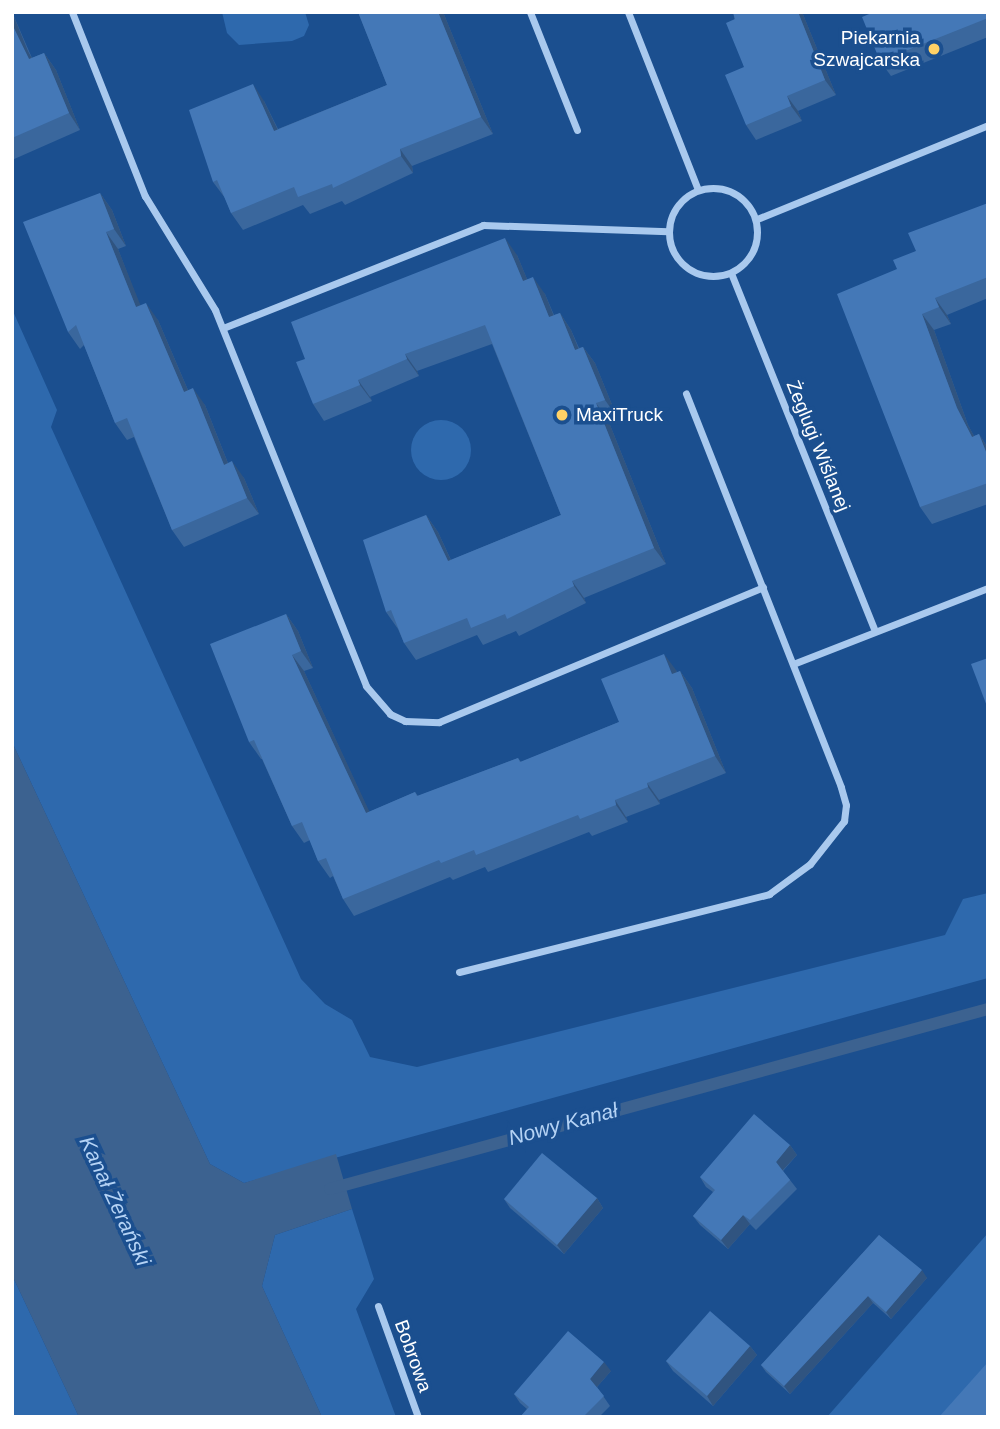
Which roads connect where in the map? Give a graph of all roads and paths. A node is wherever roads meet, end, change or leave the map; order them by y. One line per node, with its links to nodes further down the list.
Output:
1 (72, 12): 10 (street)
2 (530, 12): 5 (street)
3 (628, 12): 6 (street)
4 (988, 125): 7 (street)
5 (577, 130)
6 (698, 190): 7 (street); 8 (street)
7 (757, 219): 9 (street)
8 (668, 232): 9 (street); 10 (street)
9 (731, 273): 14 (street, Żeglugi Wiślanej)
10 (223, 328): 12 (street)
11 (686, 393): 12 (street)
12 (762, 587): 15 (street)
13 (988, 587): 14 (street)
14 (875, 631): 15 (street)
15 (793, 664): 16 (street)
16 (459, 972)
17 (378, 1306): 18 (street, Bobrowa)
18 (418, 1417)

